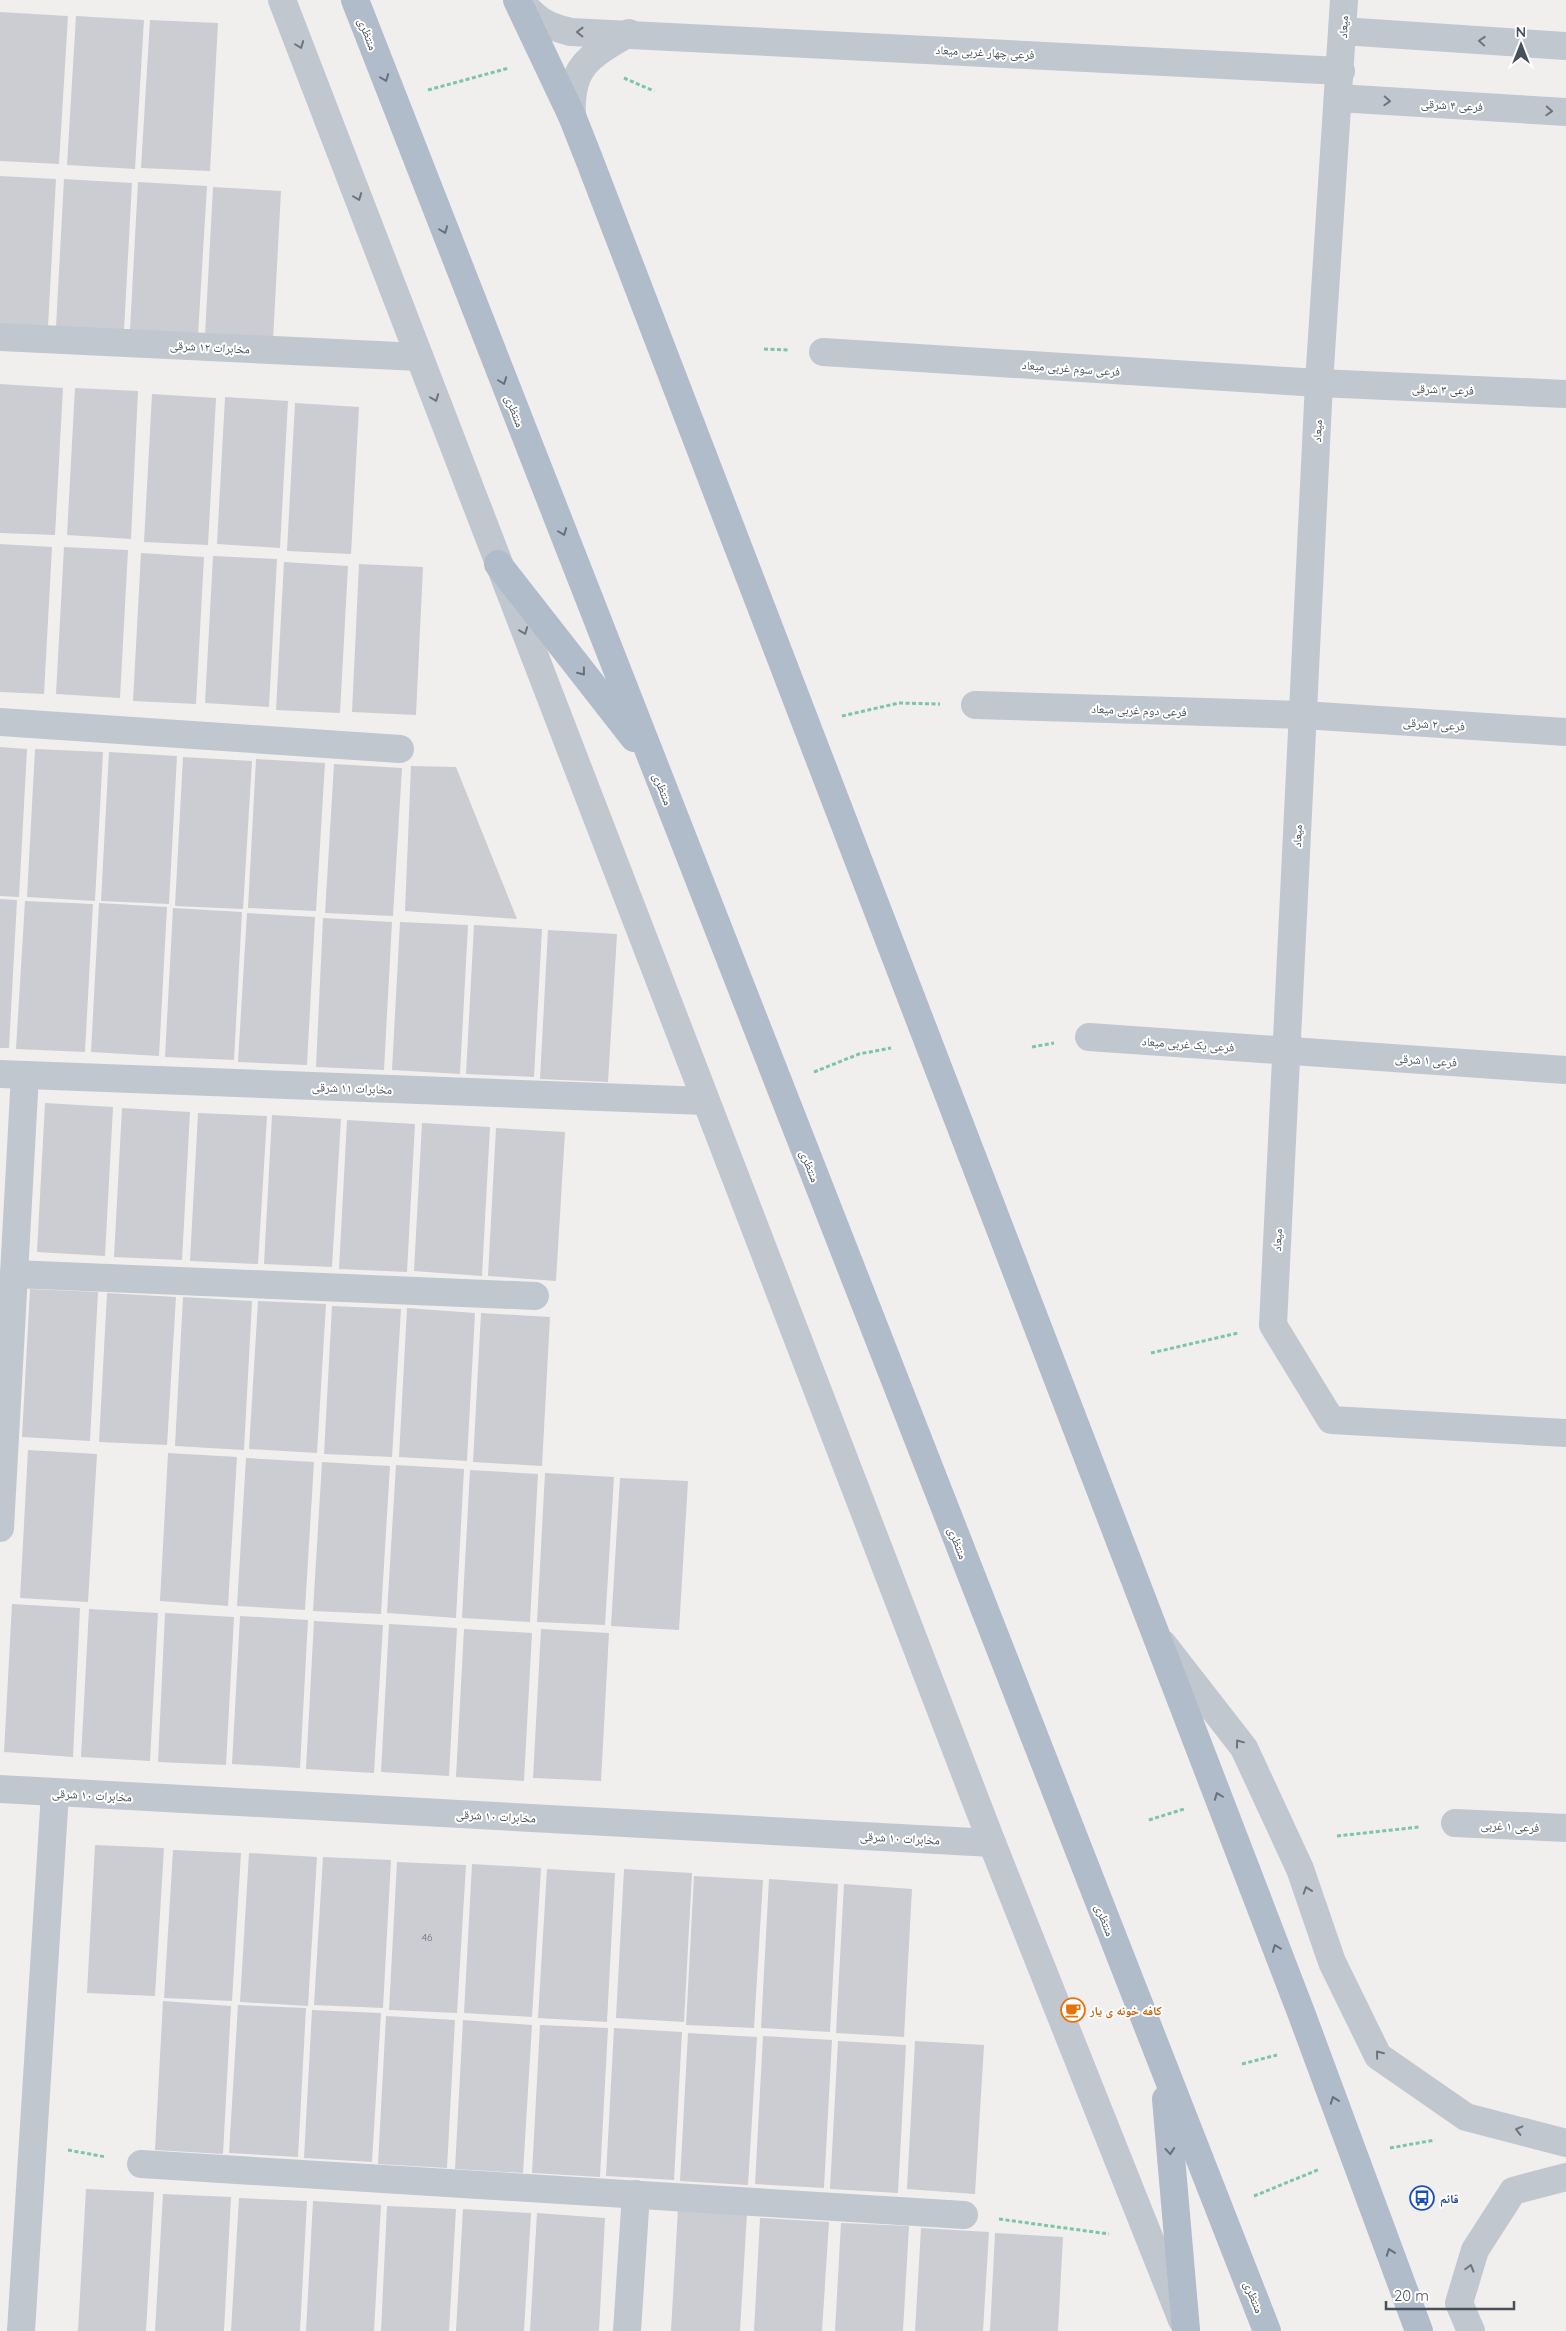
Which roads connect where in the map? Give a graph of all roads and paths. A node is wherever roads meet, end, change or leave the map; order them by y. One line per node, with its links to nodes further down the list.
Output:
1 (282, 0): 16 (street, one-way to 16)
2 (355, 0): 11 (main road, منتظری, one-way to 11)
3 (518, 0): 6 (street, فرعی چهار غربی میعاد, one-way to 3); 8 (main road)
4 (1344, 0): 5 (street, میعاد)
5 (1342, 31): 7 (street, one-way to 5); 9 (street, میعاد)
6 (629, 33): 9 (street, فرعی چهار غربی میعاد); 13 (street)
7 (1566, 46)
8 (545, 59): 11 (path); 13 (main road)
9 (1341, 71): 10 (street, میعاد)
10 (1338, 98): 12 (street, فرعی ۴ شرقی, one-way to 12); 17 (street, میعاد)
11 (395, 103): 26 (main road, منتظری, one-way to 26)
12 (1566, 112)
13 (572, 116): 23 (main road)
14 (0, 337): 16 (street, مخابرات ۱۲ شرقی)
15 (823, 352): 17 (street, فرعی سوم غربی میعاد)
16 (419, 357): 19 (street, one-way to 19)
17 (1319, 384): 18 (street, فرعی ۳ شرقی); 21 (street, میعاد)
18 (1566, 394)
19 (498, 564): 26 (main road, one-way to 26); 33 (street, one-way to 33)
20 (975, 706): 21 (street, فرعی دوم غربی میعاد); 23 (path)
21 (1303, 715): 24 (street, فرعی ۲ شرقی); 28 (street, میعاد)
22 (0, 722): 25 (street)
23 (807, 725): 41 (main road)
24 (1566, 732)
25 (400, 749)
26 (653, 762): 32 (main road, منتظری)
27 (1090, 1037): 28 (street, فرعی یک غربی میعاد)
28 (1286, 1050): 30 (street, فرعی ۱ شرقی); 36 (street, میعاد)
29 (859, 1054): 32 (path)
30 (1566, 1070)
31 (12, 1074): 33 (street, مخابرات ۱۱ شرقی); 34 (street)
32 (780, 1088): 48 (main road, منتظری)
33 (705, 1101): 47 (street)
34 (14, 1274): 35 (street); 38 (street)
35 (535, 1296)
36 (1273, 1325): 37 (path); 39 (street)
37 (1150, 1353)
38 (3, 1427): 40 (street)
39 (1566, 1432)
40 (0, 1528)
41 (1156, 1636): 50 (street, one-way to 41); 60 (main road, one-way to 41)
42 (0, 1789): 43 (street, مخابرات ۱۰ شرقی)
43 (55, 1793): 47 (street, مخابرات ۱۰ شرقی); 49 (street)
44 (1455, 1823): 45 (street, فرعی ۱ غربی); 46 (path)
45 (1566, 1828)
46 (1337, 1836)
47 (992, 1843): 55 (street)
48 (1163, 2068): 58 (main road, one-way to 58); 59 (main road, منتظری)
49 (32, 2143): 51 (path); 56 (street)
50 (1566, 2143)
51 (141, 2164): 53 (street)
52 (1566, 2177): 61 (street, one-way to 52)
53 (636, 2194): 54 (street); 57 (street)
54 (964, 2215): 55 (path)
55 (1150, 2240): 58 (street)
56 (21, 2331)
57 (627, 2331)
58 (1186, 2331)
59 (1268, 2331)
60 (1419, 2331)
61 (1471, 2331)

